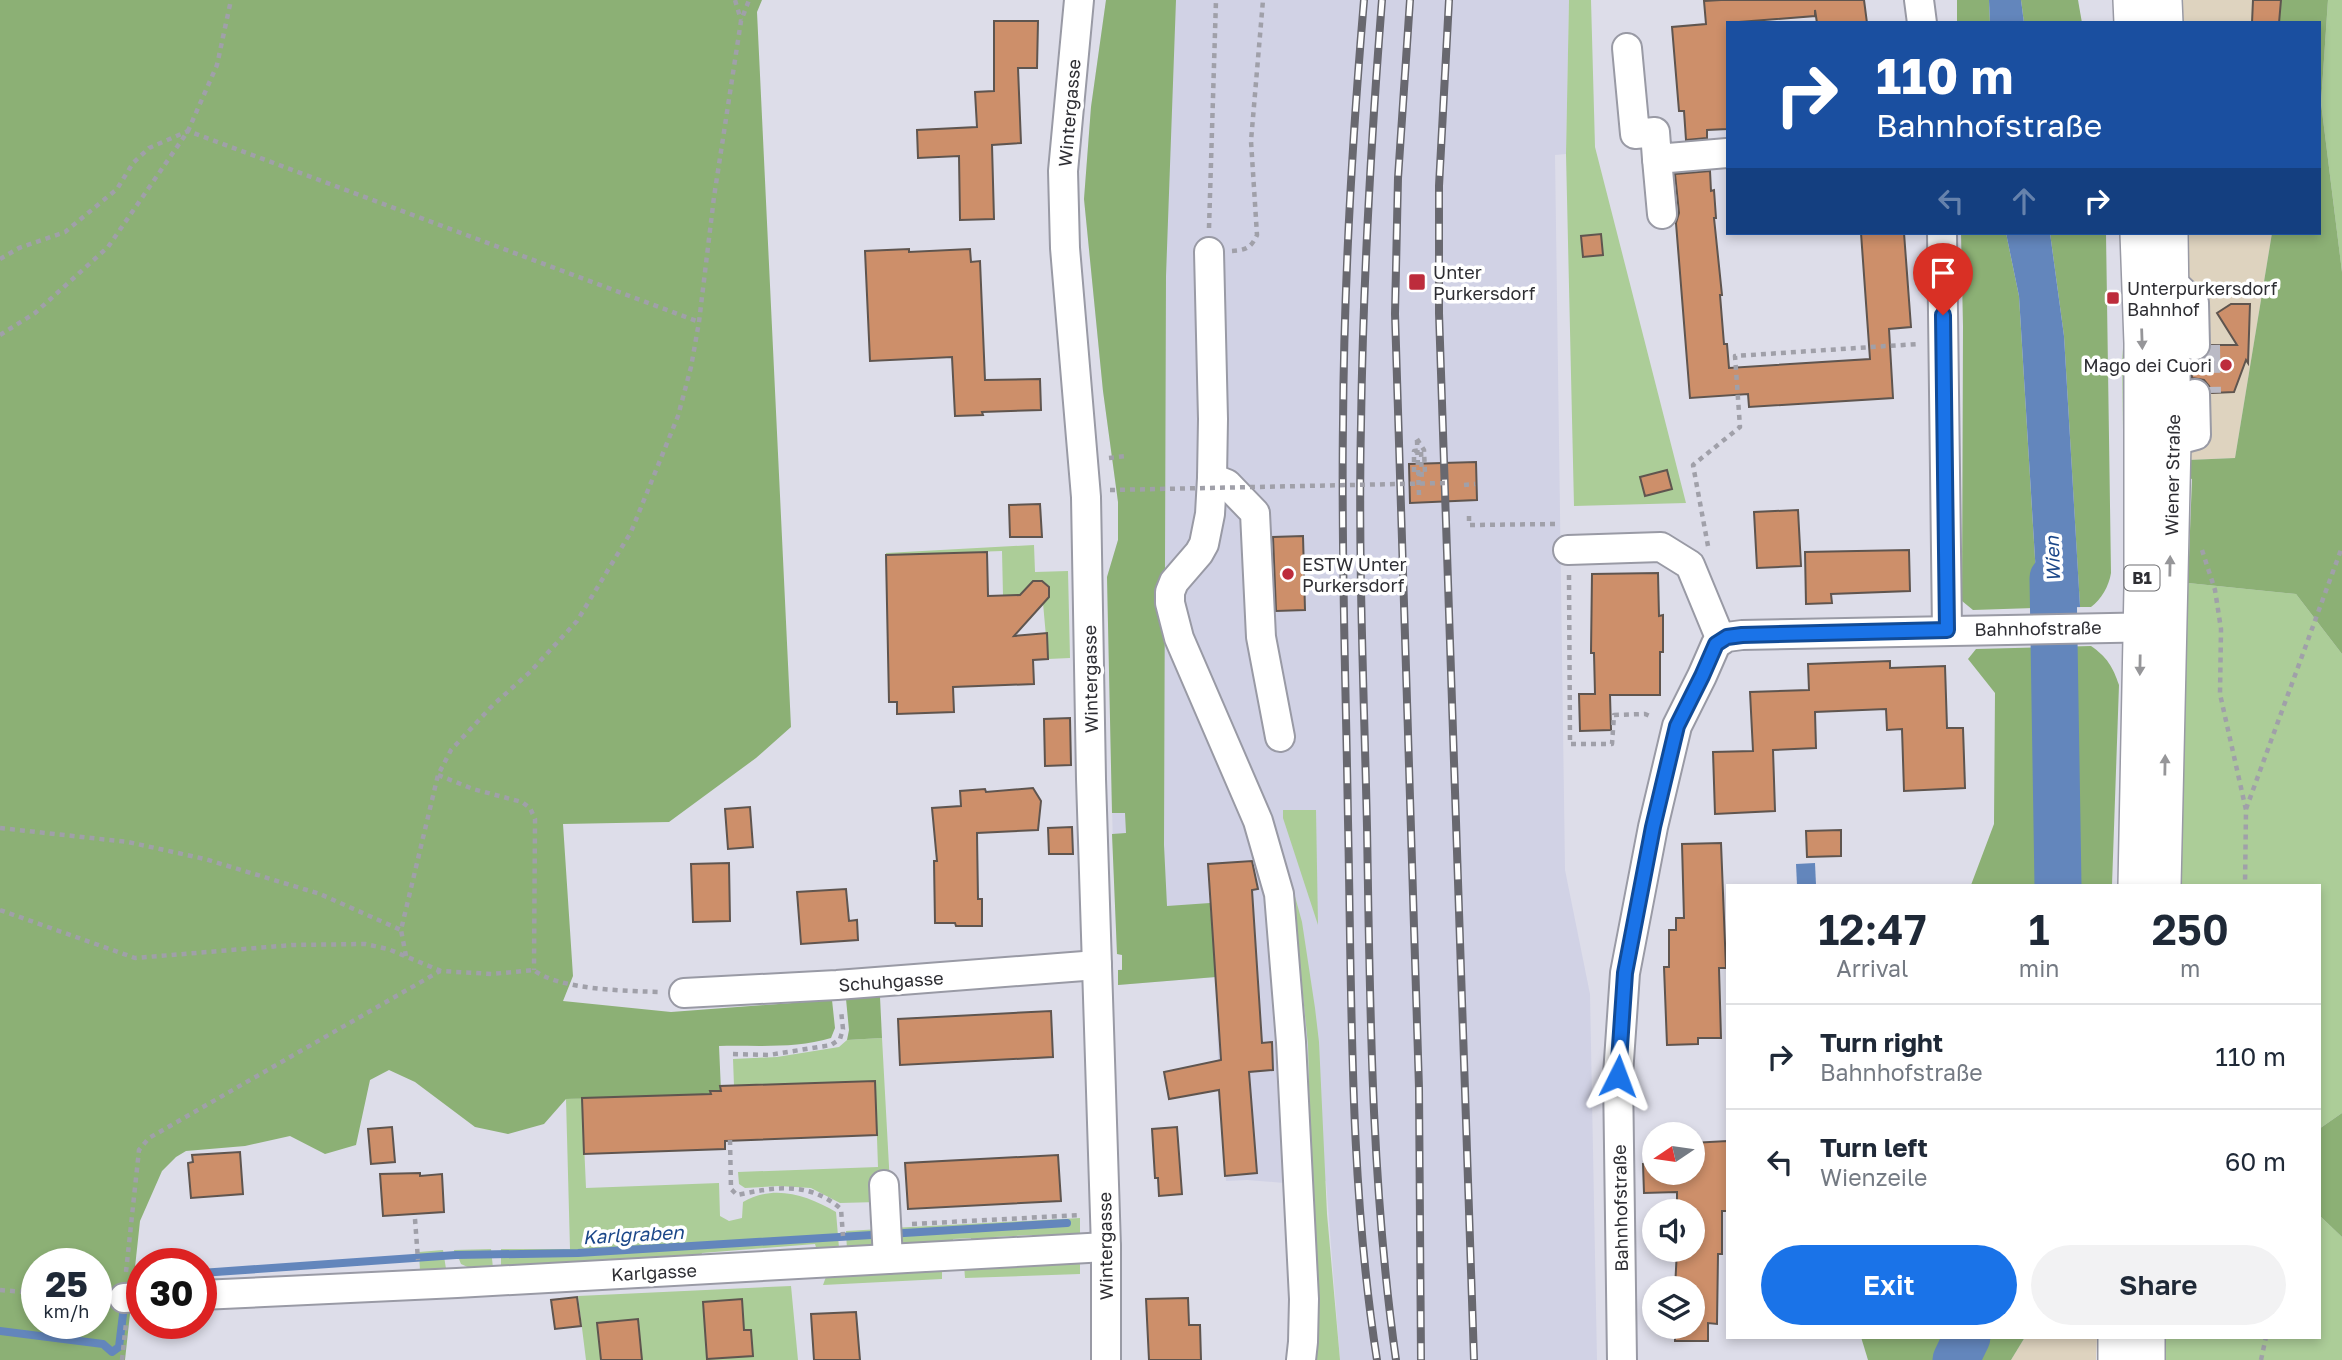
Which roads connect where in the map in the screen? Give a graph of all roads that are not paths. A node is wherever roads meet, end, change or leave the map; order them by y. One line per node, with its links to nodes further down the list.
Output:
1 (1079, 0): 28 (street, Wintergasse)
2 (1919, 0): 5 (street)
3 (2131, 0): 6 (main road)
4 (2164, 0): 7 (main road)
5 (1922, 21)
6 (2132, 21)
7 (2165, 21)
8 (1627, 48): 10 (street)
9 (1726, 153): 10 (street)
10 (1657, 159): 11 (street)
11 (1662, 214)
12 (1942, 235): 23 (street)
13 (2139, 235): 16 (main road, Wiener Straße / B1)
14 (2170, 235): 16 (main road, Wiener Straße / B1)
15 (1209, 252): 20 (street)
16 (2168, 285): 17 (street); 19 (main road, Wiener Straße / B1)
17 (2201, 345)
18 (2201, 393): 19 (street)
19 (2170, 442): 22 (main road, Wiener Straße / B1)
20 (1212, 478): 25 (street); 37 (street)
21 (1568, 550): 24 (street)
22 (2155, 627): 23 (street, Bahnhofstraße); 26 (main road, Wiener Straße / B1, one-way to 26); 27 (main road, Wiener Straße / B1, one-way to 22)
23 (1947, 630): 24 (street, Bahnhofstraße)
24 (1721, 640): 38 (street, Bahnhofstraße)
25 (1280, 737)
26 (2136, 884)
27 (2164, 884)
28 (1097, 965): 29 (street, Schuhgasse); 32 (street, Wintergasse)
29 (684, 993)
30 (884, 1185): 31 (street)
31 (893, 1238): 32 (street, Karlgasse); 33 (street, Karlgasse)
32 (1106, 1247): 36 (street, Wintergasse)
33 (217, 1294)
34 (2116, 1339): 39 (main road)
35 (2147, 1339): 40 (main road)
36 (1106, 1360)
37 (1301, 1360)
38 (1622, 1360)
39 (2116, 1360)
40 (2147, 1360)

